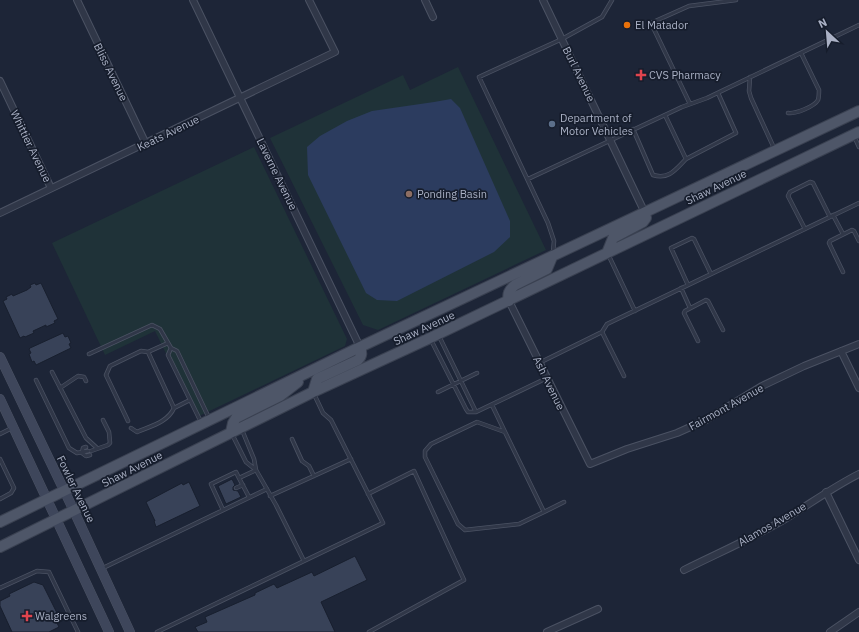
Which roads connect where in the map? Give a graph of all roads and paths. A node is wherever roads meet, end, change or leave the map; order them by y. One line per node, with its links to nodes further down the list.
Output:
1 (77, 0): 23 (street, Bliss Avenue)
2 (192, 0): 15 (street, Laverne Avenue)
3 (309, 0): 15 (street, Keats Avenue)
4 (425, 0): 8 (street)
5 (543, 0): 10 (street, Burl Avenue)
6 (612, 0): 10 (lane)
7 (736, 0): 16 (lane)
8 (434, 17)
9 (859, 25): 11 (lane)
10 (562, 39): 22 (street, Burl Avenue); 27 (lane)
11 (801, 53): 12 (lane); 18 (lane)
12 (750, 77): 14 (lane); 25 (lane)
13 (0, 81): 28 (street, Whittier Avenue)
14 (718, 93): 16 (lane); 26 (lane)
15 (240, 98): 23 (street, Keats Avenue); 51 (street, Laverne Avenue)
16 (690, 104): 19 (lane)
17 (859, 111): 25 (main road, Shaw Avenue)
18 (788, 113)
19 (665, 115): 20 (lane); 26 (lane)
20 (634, 129): 22 (lane); 26 (lane)
21 (856, 133): 24 (lane); 36 (main road, Shaw Avenue)
22 (611, 140): 27 (lane); 31 (street, Burl Avenue)
23 (146, 144): 28 (street, Keats Avenue)
24 (859, 147)
25 (775, 151): 31 (main road, Shaw Avenue)
26 (686, 159)
27 (528, 179): 37 (lane)
28 (51, 188): 30 (street, Keats Avenue)
29 (859, 202): 32 (lane)
30 (0, 213)
31 (645, 213): 36 (main road); 37 (main road, Shaw Avenue)
32 (832, 216): 33 (lane); 33 (lane); 34 (lane)
33 (805, 229): 39 (lane)
34 (843, 234): 35 (lane); 38 (lane)
35 (859, 241)
36 (607, 253): 42 (main road, Shaw Avenue); 44 (lane)
37 (552, 257): 42 (main road); 51 (main road, Shaw Avenue)
38 (843, 272)
39 (711, 274): 40 (lane); 40 (lane)
40 (688, 285): 41 (lane)
41 (681, 288): 43 (lane); 44 (lane)
42 (509, 301): 47 (main road, Shaw Avenue); 57 (street, Ash Avenue)
43 (690, 308): 45 (lane); 48 (lane)
44 (635, 310): 46 (lane)
45 (722, 330)
46 (602, 332): 57 (lane); 61 (lane)
47 (434, 336): 65 (lane); 66 (lane); 69 (main road, Shaw Avenue)
48 (698, 341)
49 (168, 343): 52 (lane); 54 (lane); 55 (lane)
50 (859, 344): 53 (street, Fairmont Avenue)
51 (360, 347): 58 (main road, Shaw Avenue); 69 (main road)
52 (171, 348): 72 (lane); 78 (lane)
53 (841, 351): 68 (street); 89 (street, Fairmont Avenue)
54 (148, 352): 74 (lane); 77 (lane)
55 (89, 354)
56 (0, 357): 97 (main road, Fowler Avenue)
57 (539, 363): 62 (street, Ash Avenue)
58 (317, 368): 78 (main road, Shaw Avenue); 81 (main road)
59 (52, 372): 67 (lane)
60 (477, 373): 65 (lane)
61 (624, 376)
62 (547, 378): 73 (lane); 89 (street, Ash Avenue)
63 (36, 380): 86 (lane)
64 (86, 381): 67 (lane)
65 (461, 381): 66 (lane); 75 (lane)
66 (454, 385): 70 (lane); 75 (lane)
67 (60, 388): 85 (lane)
68 (859, 388)
69 (313, 392): 81 (main road, Shaw Avenue); 88 (lane)
70 (438, 392)
71 (0, 399): 79 (main road)
72 (190, 400): 74 (lane); 78 (lane)
73 (492, 405): 75 (lane); 82 (lane)
74 (174, 408): 80 (lane)
75 (476, 412)
76 (103, 420): 85 (lane)
77 (128, 421)
78 (206, 422): 97 (main road, Shaw Avenue)
79 (14, 428): 83 (lane); 104 (main road)
80 (131, 428)
81 (236, 430): 90 (lane); 90 (lane); 108 (main road, Shaw Avenue)
82 (505, 432): 109 (lane); 109 (lane)
83 (0, 434)
84 (292, 439): 92 (lane)
85 (92, 451): 86 (lane); 86 (lane)
86 (82, 453)
87 (0, 459): 105 (lane)
88 (351, 459): 92 (lane); 99 (lane)
89 (590, 464)
90 (256, 470): 93 (lane); 96 (lane)
91 (859, 474): 98 (street, Alamos Avenue)
92 (314, 476): 101 (lane)
93 (239, 478): 94 (lane); 102 (lane)
94 (243, 485): 95 (lane); 103 (lane)
95 (236, 488)
96 (267, 489): 101 (lane); 103 (lane)
97 (64, 491): 104 (main road, Shaw Avenue); 108 (main road, Fowler Avenue)
98 (826, 492): 113 (street); 116 (street, Alamos Avenue)
99 (368, 494): 114 (lane); 124 (lane)
100 (222, 495): 102 (lane)
101 (270, 496): 114 (lane)
102 (217, 497): 107 (lane)
103 (249, 497): 107 (lane)
104 (48, 498): 110 (main road); 111 (main road, Shaw Avenue)
105 (0, 499)
106 (564, 502): 109 (lane)
107 (224, 510): 115 (lane)
108 (74, 511): 110 (main road, Shaw Avenue); 115 (main road, Fowler Avenue)
109 (544, 512)
110 (57, 519): 112 (main road, Shaw Avenue); 121 (main road)
111 (0, 522)
112 (0, 547)
113 (859, 560)
114 (304, 561): 123 (lane)
115 (101, 569): 122 (main road, Fowler Avenue)
116 (684, 570)
117 (0, 588): 120 (lane)
118 (598, 609): 125 (street)
119 (859, 612): 126 (street)
120 (78, 632)
121 (109, 632)
122 (130, 632)
123 (157, 632)
124 (369, 632)
125 (547, 632)
126 (830, 632)

